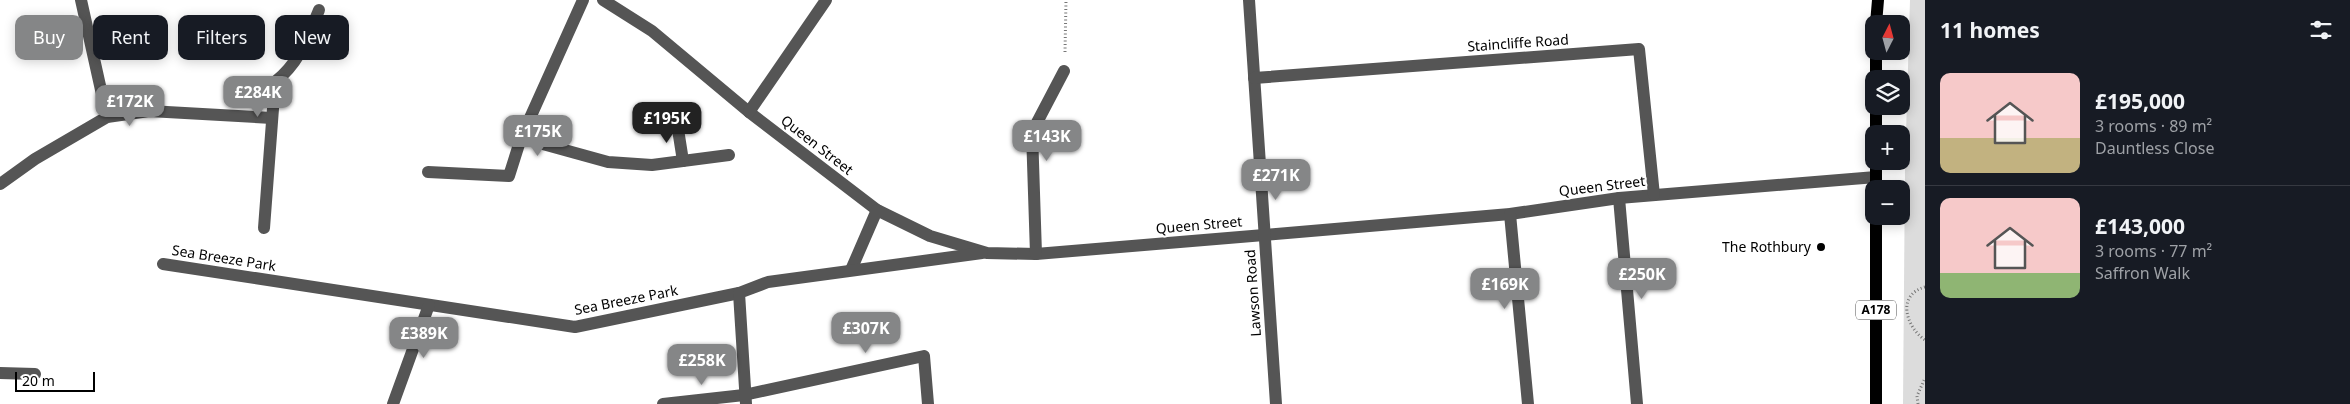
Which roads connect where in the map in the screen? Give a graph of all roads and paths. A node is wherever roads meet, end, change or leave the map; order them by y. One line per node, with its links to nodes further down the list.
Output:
1 (81, 0): 13 (street)
2 (583, 0): 16 (street)
3 (603, 0): 12 (street, Queen Street)
4 (826, 0): 12 (street)
5 (1066, 0): 10 (path)
6 (1249, 0): 11 (street, Lawson Road)
7 (1878, 0): 9 (main road)
8 (319, 10): 14 (street)
9 (1877, 15)
10 (1064, 71): 30 (street)
11 (1254, 78): 22 (street, Staincliffe Road); 28 (street, Lawson Road)
12 (749, 112): 24 (street, Queen Street)
13 (107, 117): 14 (street); 20 (street)
14 (272, 118): 27 (street)
15 (677, 123): 18 (street)
16 (521, 138): 18 (street); 19 (street)
17 (729, 155): 18 (street)
18 (683, 161)
19 (428, 172)
20 (0, 184)
21 (1865, 184): 22 (street, Queen Street)
22 (1654, 195): 23 (street, Queen Street)
23 (1619, 198): 25 (street, Queen Street); 46 (street)
24 (877, 210): 29 (street, Queen Street); 32 (street)
25 (1510, 214): 28 (street, Queen Street); 45 (street)
26 (1876, 225): 47 (main road, A178)
27 (264, 228)
28 (1264, 235): 30 (street, Queen Street); 44 (street, Lawson Road)
29 (986, 252): 30 (street, Queen Street); 32 (street, Sea Breeze Park)
30 (1036, 254)
31 (162, 264): 35 (street, Sea Breeze Park)
32 (851, 270): 34 (street, Sea Breeze Park)
33 (1925, 286): 36 (path)
34 (740, 294): 35 (street, Sea Breeze Park); 40 (street)
35 (429, 305): 41 (street)
36 (1925, 340)
37 (0, 373): 38 (street)
38 (35, 374)
39 (1925, 378): 48 (path)
40 (745, 400): 42 (street); 43 (street)
41 (393, 404)
42 (663, 404)
43 (928, 404)
44 (1276, 404)
45 (1528, 404)
46 (1638, 404)
47 (1876, 404)
48 (1918, 404)

